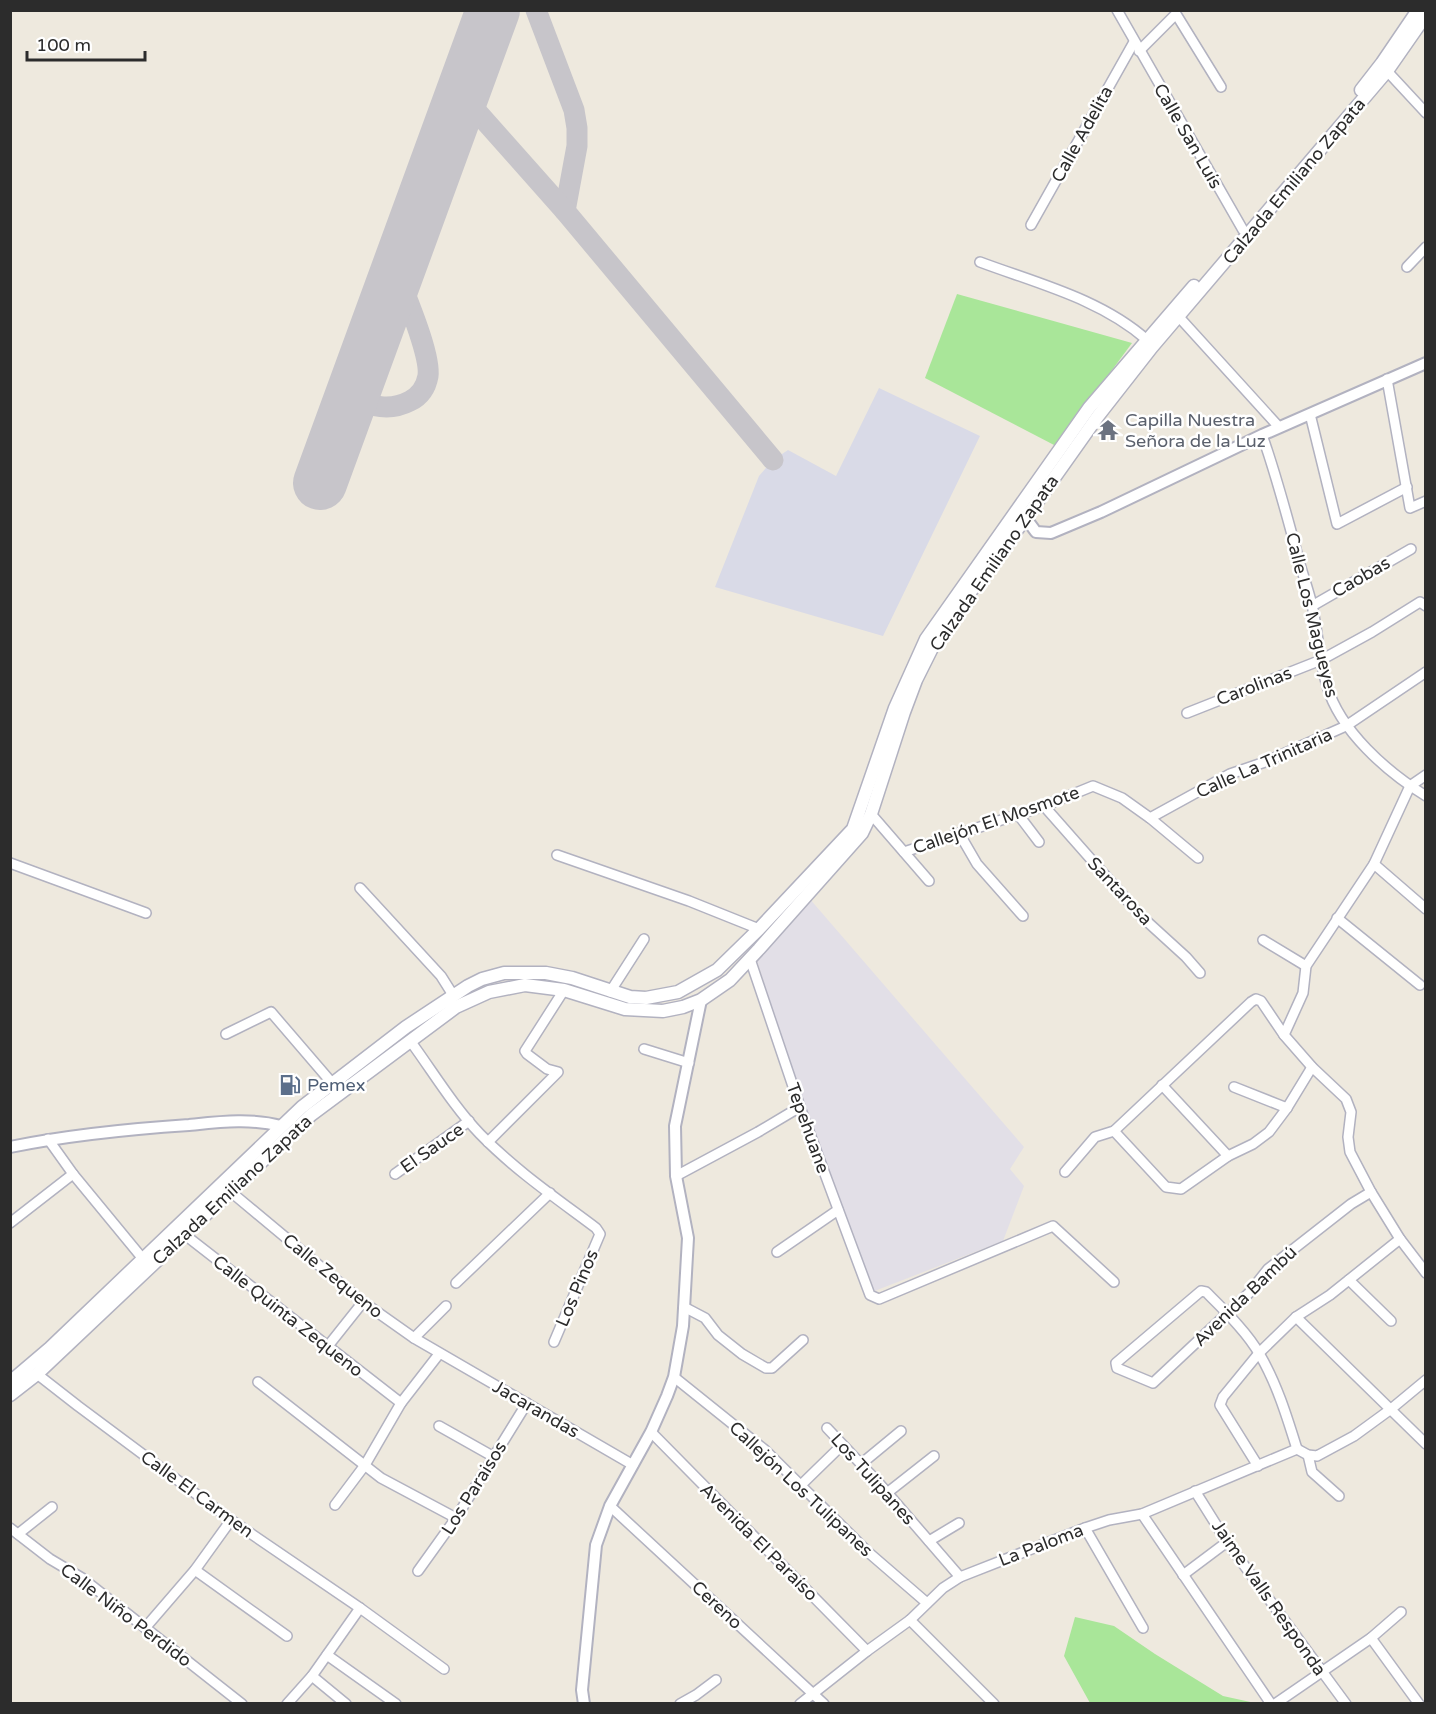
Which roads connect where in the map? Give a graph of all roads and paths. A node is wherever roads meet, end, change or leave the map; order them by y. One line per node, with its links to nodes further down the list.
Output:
1 (1130, 10): 3 (street)
2 (1418, 10): 9 (main road, Calzada Emiliano Zapata)
3 (1120, 15): 5 (street, Calle San Luís)
4 (1425, 15): 7 (main road, Calzada Emiliano Zapata)
5 (1134, 42): 6 (street, Calle San Luís); 11 (street, Calle Adelita)
6 (1139, 51): 8 (street); 12 (street, Calle San Luís)
7 (1387, 72): 9 (main road, Calzada Emiliano Zapata); 10 (street)
8 (1221, 87)
9 (1362, 95): 12 (main road, Calzada Emiliano Zapata); 14 (main road, Calzada Emiliano Zapata)
10 (1425, 113)
11 (1031, 225)
12 (1243, 230): 14 (main road, Calzada Emiliano Zapata)
13 (1425, 247): 16 (street)
14 (1232, 248): 17 (main road, Calzada Emiliano Zapata); 18 (main road, Calzada Emiliano Zapata)
15 (980, 262): 18 (street)
16 (1407, 267)
17 (1179, 317): 22 (street); 27 (main road, Calzada Emiliano Zapata)
18 (1147, 340): 26 (main road, Calzada Emiliano Zapata)
19 (1425, 363): 20 (street)
20 (1387, 380): 21 (street); 24 (street)
21 (1310, 414): 22 (street); 24 (street)
22 (1279, 428): 23 (street)
23 (1262, 435): 27 (street); 29 (street, Calle Los Magueyes)
24 (1407, 487): 25 (street)
25 (1425, 501)
26 (1019, 507): 27 (street); 55 (main road, Calzada Emiliano Zapata)
27 (1025, 519): 40 (main road, Calzada Emiliano Zapata)
28 (1411, 549): 29 (street, Caobas)
29 (1312, 606): 31 (street, Calle Los Magueyes)
30 (1425, 606): 31 (street, Carolinas)
31 (1321, 660): 33 (street, Carolinas); 34 (street, Calle Los Magueyes)
32 (1425, 672): 34 (street, Calle La Trinitaria)
33 (1187, 712)
34 (1346, 726): 36 (street, Calle Los Magueyes); 41 (street, Calle La Trinitaria)
35 (1425, 775): 36 (street)
36 (1410, 786): 37 (street, Calle Los Magueyes); 48 (street)
37 (1425, 796)
38 (1044, 806): 39 (street, Callejón El Mosmote); 41 (street, Callejón El Mosmote); 60 (street, Santarosa)
39 (1017, 813): 42 (street, Callejón El Mosmote); 43 (street)
40 (871, 814): 44 (street); 58 (main road, Calzada Emiliano Zapata)
41 (1150, 818): 46 (street)
42 (959, 833): 44 (street, Callejón El Mosmote); 53 (street)
43 (1039, 842)
44 (904, 852): 49 (street)
45 (557, 855): 55 (street)
46 (1198, 858)
47 (10, 863): 52 (street)
48 (1374, 864): 51 (street); 54 (street)
49 (929, 881)
50 (360, 888): 65 (street)
51 (1425, 909)
52 (146, 913)
53 (1023, 916)
54 (1337, 918): 59 (street); 61 (street)
55 (759, 929): 64 (main road, Calzada Emiliano Zapata)
56 (644, 939): 63 (street)
57 (1263, 940): 59 (street)
58 (750, 959): 66 (main road, Calzada Emiliano Zapata); 77 (street, Tepehuane)
59 (1306, 966): 69 (street)
60 (1200, 973)
61 (1420, 985)
62 (564, 990): 67 (main road, Calzada Emiliano Zapata); 70 (main road, Calzada Emiliano Zapata); 83 (street)
63 (610, 992): 64 (main road, Calzada Emiliano Zapata); 65 (main road, Calzada Emiliano Zapata)
64 (678, 992): 67 (main road)
65 (453, 995): 74 (main road, Calzada Emiliano Zapata)
66 (701, 1000): 67 (main road, Calzada Emiliano Zapata); 72 (street)
67 (683, 1007)
68 (226, 1034): 74 (street)
69 (1284, 1035): 73 (street); 75 (street)
70 (411, 1042): 79 (street); 90 (main road, Calzada Emiliano Zapata)
71 (644, 1049): 72 (street)
72 (689, 1063): 89 (street)
73 (1312, 1067): 78 (street); 91 (street)
74 (332, 1083): 80 (main road, Calzada Emiliano Zapata)
75 (1162, 1085): 81 (street); 85 (street)
76 (1234, 1087): 78 (street)
77 (800, 1107): 89 (street); 93 (street, Tepehuane)
78 (1287, 1108): 85 (street)
79 (469, 1121): 83 (street); 88 (street, El Sauce)
80 (281, 1126): 82 (street); 95 (main road, Calzada Emiliano Zapata)
81 (1114, 1131): 85 (street); 86 (street)
82 (48, 1139): 84 (street); 87 (street)
83 (488, 1142): 92 (street)
84 (10, 1148)
85 (1228, 1156)
86 (1065, 1172)
87 (73, 1174): 94 (street); 98 (street)
88 (395, 1174)
89 (676, 1176): 105 (street)
90 (231, 1192): 95 (main road, Calzada Emiliano Zapata); 103 (street, Calle Zequeno)
91 (1371, 1192): 96 (street); 106 (street, Avenida Bambú)
92 (550, 1193): 102 (street); 111 (street, Los Pinos)
93 (838, 1210): 97 (street); 101 (street, Tepehuane)
94 (10, 1223)
95 (181, 1231): 98 (main road, Calzada Emiliano Zapata); 112 (street, Calle Quinta Zequeno); 115 (main road, Calzada Emiliano Zapata)
96 (1400, 1239): 99 (street); 100 (street)
97 (777, 1252)
98 (143, 1259): 118 (main road, Calzada Emiliano Zapata)
99 (1425, 1273)
100 (1349, 1280): 107 (street); 108 (street)
101 (1114, 1282)
102 (456, 1283)
103 (363, 1302): 109 (street, Calle Zequeno); 112 (street)
104 (446, 1306): 109 (street)
105 (684, 1308): 110 (street); 116 (street)
106 (1228, 1314): 106 (street, Avenida Bambú); 113 (street)
107 (1296, 1317): 113 (street); 123 (street)
108 (1391, 1321)
109 (414, 1338): 114 (street, Calle Zequeno)
110 (803, 1340)
111 (554, 1342)
112 (328, 1346): 121 (street, Calle Quinta Zequeno)
113 (1259, 1353): 130 (street); 137 (street)
114 (439, 1354): 121 (street); 122 (street, Jacarandas)
115 (38, 1374): 120 (main road, Calzada Emiliano Zapata); 147 (street, Calle El Carmen)
116 (674, 1377): 127 (street); 138 (street, Callejón Los Tulipanes)
117 (1425, 1380): 123 (street)
118 (10, 1382)
119 (258, 1383): 135 (street)
120 (10, 1395)
121 (401, 1403): 135 (street)
122 (527, 1403): 133 (street, Los Paraisos); 136 (street, Jacarandas)
123 (1391, 1409): 128 (street); 132 (street)
124 (439, 1426): 133 (street)
125 (827, 1428): 129 (street, Los Tulipanes)
126 (901, 1431): 134 (street)
127 (651, 1432): 136 (street); 165 (street, Avenida El Paraíso)
128 (1425, 1444)
129 (842, 1445): 134 (street, Los Tulipanes); 138 (street)
130 (1297, 1449): 132 (street); 137 (street, La Paloma)
131 (934, 1455): 140 (street)
132 (1308, 1455): 141 (street)
133 (494, 1457): 146 (street, Los Paraisos)
134 (861, 1464): 140 (street, Los Tulipanes)
135 (365, 1465): 142 (street); 146 (street)
136 (633, 1465): 143 (street)
137 (1258, 1466): 139 (street, La Paloma)
138 (801, 1485): 157 (street, Callejón Los Tulipanes)
139 (1195, 1491): 145 (street, La Paloma); 152 (street, Jaime Valls Responda)
140 (887, 1493): 151 (street, Los Tulipanes)
141 (1339, 1496)
142 (335, 1505)
143 (610, 1506): 171 (street, Cereno); 176 (street)
144 (52, 1507): 150 (street)
145 (1142, 1514): 149 (street, La Paloma); 155 (street)
146 (456, 1518): 154 (street, Los Paraisos)
147 (231, 1520): 153 (street); 158 (street, Calle El Carmen)
148 (959, 1523): 151 (street)
149 (1085, 1528): 156 (street, La Paloma); 162 (street)
150 (14, 1531): 161 (street, Calle Niño Perdido)
151 (929, 1541): 156 (street, Los Tulipanes)
152 (1227, 1542): 155 (street); 168 (street, Jaime Valls Responda)
153 (195, 1570): 161 (street); 163 (street)
154 (418, 1571)
155 (1183, 1575): 181 (street)
156 (960, 1577): 157 (street, La Paloma)
157 (927, 1603): 160 (street, La Paloma)
158 (360, 1608): 166 (street); 167 (street, Calle El Carmen)
159 (1401, 1611): 164 (street)
160 (910, 1620): 165 (street, La Paloma); 180 (street)
161 (145, 1628): 172 (street, Calle Niño Perdido)
162 (1143, 1628)
163 (287, 1636)
164 (1371, 1638): 168 (street); 183 (street)
165 (867, 1651): 171 (street, La Paloma)
166 (327, 1655): 169 (street); 175 (street)
167 (444, 1669)
168 (1322, 1673): 181 (street); 182 (street, Jaime Valls Responda)
169 (312, 1676): 173 (street); 174 (street)
170 (716, 1680): 177 (street)
171 (812, 1693): 178 (street, La Paloma); 179 (street, Cereno)
172 (242, 1704)
173 (288, 1704)
174 (346, 1704)
175 (396, 1704)
176 (584, 1704)
177 (680, 1704)
178 (800, 1704)
179 (824, 1704)
180 (993, 1704)
181 (1273, 1704)
182 (1346, 1704)
183 (1419, 1704)

